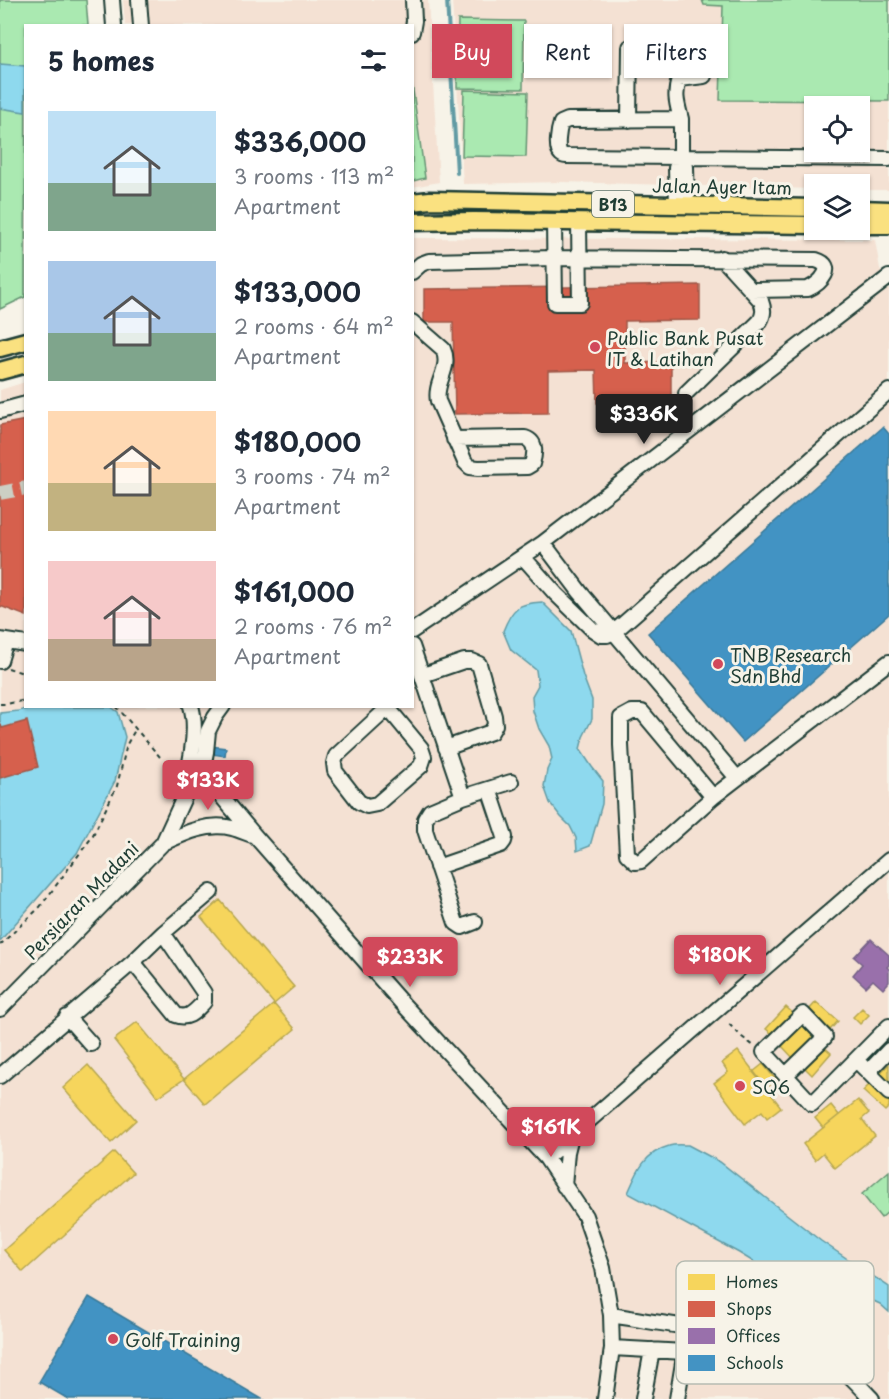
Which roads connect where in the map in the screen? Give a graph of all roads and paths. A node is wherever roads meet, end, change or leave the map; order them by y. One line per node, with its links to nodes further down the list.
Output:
1 (112, 0): 4 (street)
2 (139, 0): 5 (street)
3 (413, 0): 6 (street)
4 (114, 24)
5 (141, 24)
6 (413, 24)
7 (630, 78): 10 (street)
8 (684, 78): 9 (street)
9 (681, 119): 10 (street); 11 (street)
10 (629, 120): 11 (street)
11 (681, 157): 12 (street); 14 (street)
12 (889, 159)
13 (414, 202): 14 (main road, Jalan Ayer Itam / B13)
14 (682, 205): 15 (main road, Jalan Ayer Itam / B13)
15 (804, 208)
16 (870, 214): 20 (main road)
17 (414, 222): 18 (main road, Jalan Ayer Itam / B13)
18 (554, 222): 19 (main road, Jalan Ayer Itam / B13); 23 (street)
19 (579, 222): 21 (main road, Jalan Ayer Itam / B13); 25 (street)
20 (888, 224): 22 (main road)
21 (804, 225)
22 (870, 225)
23 (554, 258): 25 (street); 25 (street); 26 (street)
24 (722, 258): 25 (street); 28 (street); 28 (street)
25 (579, 259)
26 (414, 270)
27 (889, 277): 39 (street)
28 (751, 290): 35 (street)
29 (414, 324): 38 (street)
30 (24, 342): 31 (main road)
31 (0, 348)
32 (24, 365): 33 (main road)
33 (0, 371)
34 (889, 392): 42 (street)
35 (686, 393)
36 (24, 405): 37 (street)
37 (0, 411)
38 (454, 439): 38 (street)
39 (543, 543): 40 (street); 42 (street)
40 (523, 557): 41 (street); 42 (street)
41 (414, 630)
42 (614, 632): 61 (street)
43 (3, 640): 44 (street); 47 (street)
44 (24, 644)
45 (414, 651): 49 (street)
46 (889, 662): 61 (street)
47 (0, 663): 48 (path)
48 (24, 673)
49 (423, 675): 58 (street); 58 (street)
50 (24, 700): 51 (path)
51 (0, 704)
52 (118, 708): 57 (path)
53 (192, 708): 60 (street)
54 (222, 708): 60 (street)
55 (386, 708): 56 (street)
56 (388, 708)
57 (135, 729): 59 (path); 73 (path)
58 (446, 748): 64 (street)
59 (160, 757)
60 (194, 774): 66 (street); 67 (street)
61 (737, 778): 65 (street)
62 (512, 782): 63 (street)
63 (489, 789): 64 (street); 69 (street)
64 (463, 797): 69 (street)
65 (713, 797): 65 (street)
66 (255, 836): 67 (street); 87 (street)
67 (163, 843): 75 (street, Persiaran Madani)
68 (889, 860): 88 (street)
69 (437, 867): 71 (street)
70 (211, 892): 72 (street)
71 (475, 922)
72 (163, 933): 74 (street); 74 (street)
73 (0, 945)
74 (133, 962): 76 (street)
75 (0, 1009)
76 (67, 1017): 80 (street); 85 (street)
77 (729, 1024): 79 (path)
78 (889, 1026): 82 (street)
79 (742, 1037)
80 (91, 1044)
81 (889, 1050): 83 (street)
82 (856, 1060): 83 (street); 84 (street)
83 (868, 1072): 86 (street)
84 (786, 1075): 84 (street)
85 (0, 1076)
86 (889, 1093)
87 (515, 1125): 88 (street); 89 (street)
88 (571, 1136): 89 (street); 90 (street)
89 (546, 1158): 90 (street)
90 (564, 1186): 91 (street)
91 (611, 1315): 92 (street); 93 (street)
92 (676, 1325)
93 (612, 1348): 94 (street); 98 (street)
94 (652, 1350): 95 (street); 99 (street)
95 (676, 1351)
96 (680, 1384): 100 (street)
97 (858, 1384): 101 (street)
98 (605, 1399)
99 (643, 1399)
100 (677, 1399)
101 (872, 1399)

